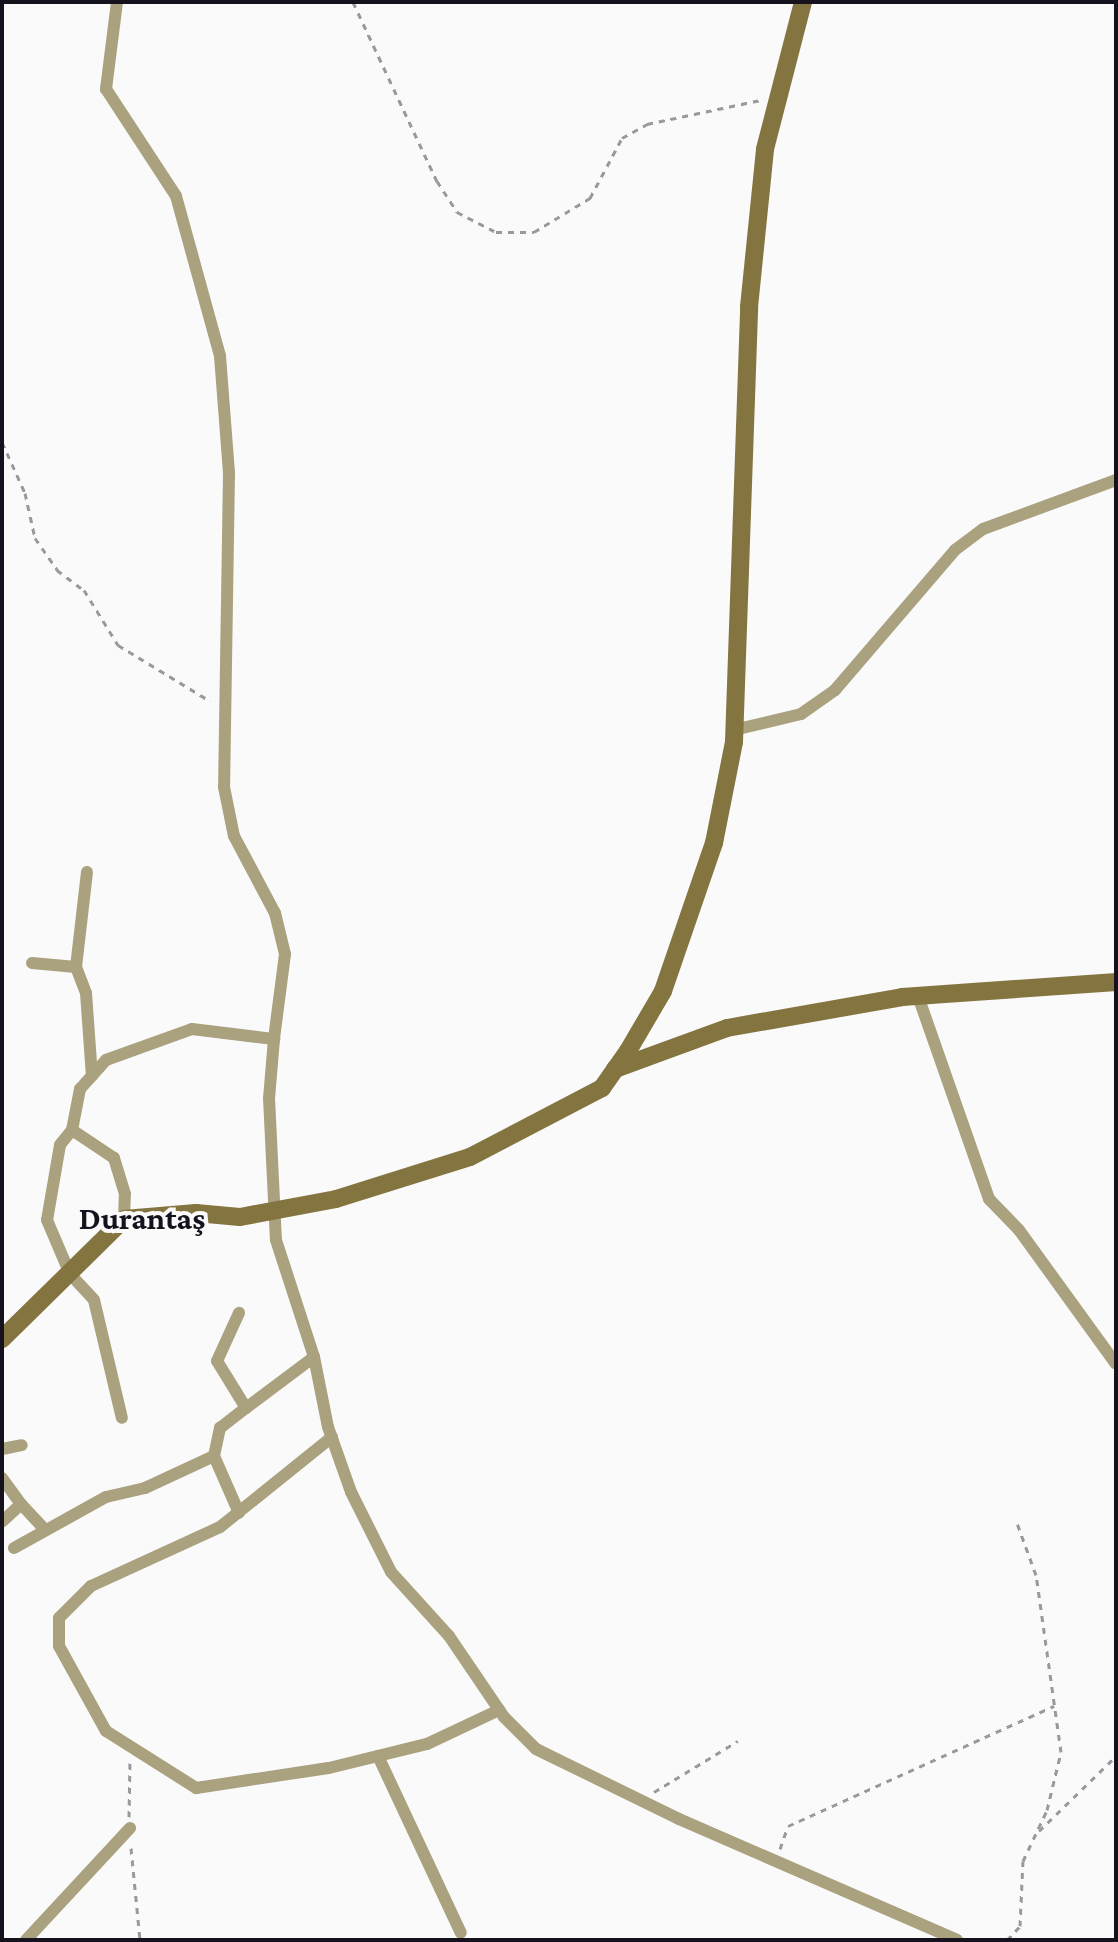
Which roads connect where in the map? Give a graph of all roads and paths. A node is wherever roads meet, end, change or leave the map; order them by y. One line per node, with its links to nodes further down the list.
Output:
1 (117, 2): 7 (street)
2 (353, 2): 4 (path)
3 (803, 2): 4 (street)
4 (778, 96): 8 (street)
5 (2, 442): 7 (path)
6 (1116, 480): 8 (street)
7 (222, 709): 14 (street)
8 (734, 730): 15 (street)
9 (87, 872): 11 (street)
10 (32, 963): 11 (street)
11 (76, 967): 16 (street)
12 (1116, 982): 13 (street)
13 (918, 996): 15 (street); 24 (street)
14 (274, 1039): 16 (street); 18 (street)
15 (615, 1069): 18 (street)
16 (92, 1076): 17 (street)
17 (72, 1130): 19 (street); 20 (street)
18 (277, 1210): 19 (street); 23 (street)
19 (124, 1219): 20 (street)
20 (70, 1274): 22 (street); 26 (street)
21 (239, 1313): 25 (street)
22 (2, 1339)
23 (314, 1357): 25 (street); 27 (street)
24 (1116, 1364)
25 (246, 1408): 30 (street)
26 (122, 1418)
27 (332, 1437): 33 (street); 39 (street)
28 (22, 1445): 29 (street)
29 (2, 1449)
30 (214, 1456): 33 (street); 36 (street)
31 (2, 1478): 32 (street)
32 (21, 1504): 35 (street); 36 (street)
33 (239, 1513): 41 (street)
34 (1016, 1520): 38 (path)
35 (2, 1522)
36 (43, 1528): 37 (street)
37 (14, 1548)
38 (1054, 1706): 45 (path); 46 (path)
39 (499, 1710): 41 (street); 43 (street)
40 (738, 1741): 43 (path)
41 (378, 1756): 47 (street)
42 (1116, 1756): 45 (path)
43 (641, 1800): 46 (street)
44 (130, 1828): 48 (street)
45 (1037, 1834): 50 (path)
46 (775, 1860): 49 (street)
47 (461, 1933)
48 (26, 1940)
49 (957, 1940)
50 (1007, 1940)

